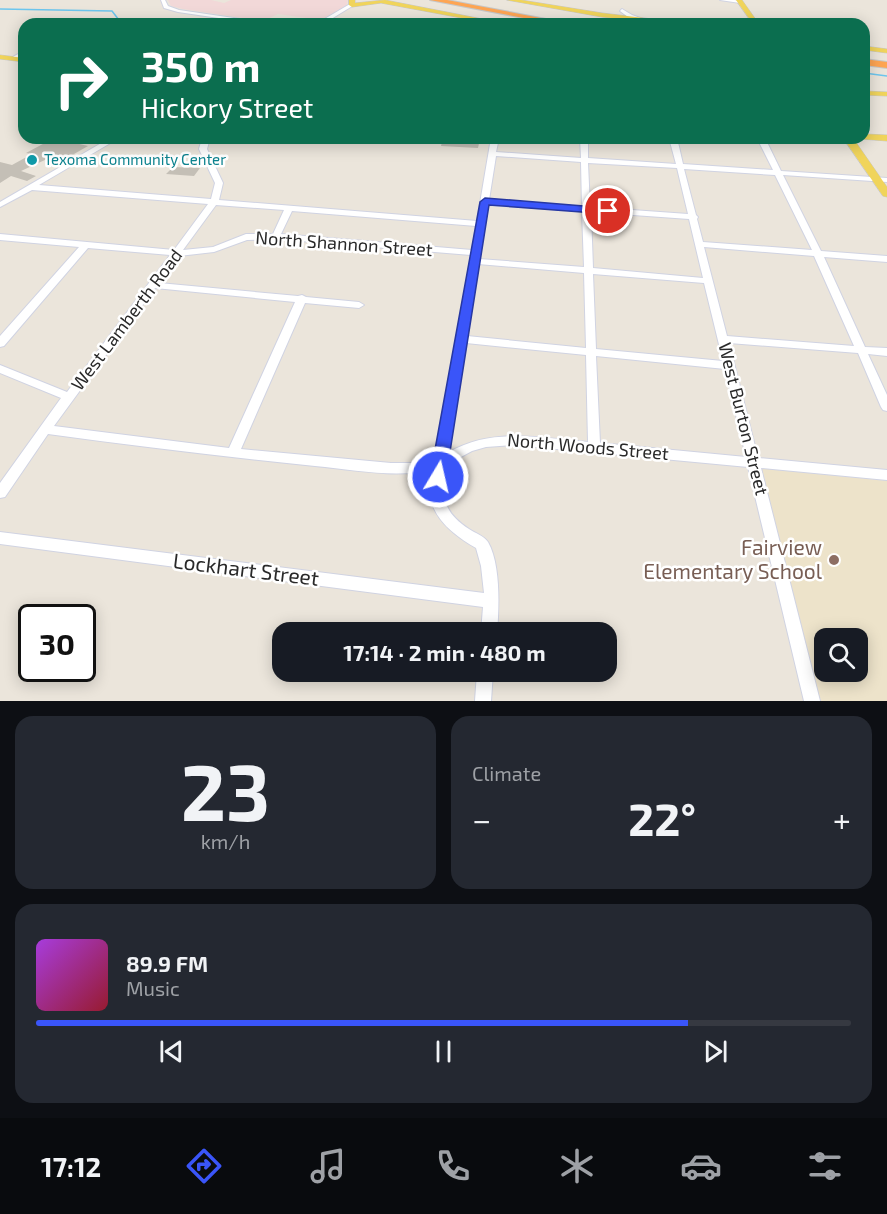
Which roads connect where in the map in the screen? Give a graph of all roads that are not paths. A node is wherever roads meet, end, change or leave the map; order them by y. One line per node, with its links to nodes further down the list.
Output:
1 (163, 0): 10 (street)
2 (434, 0): 13 (highway)
3 (445, 0): 14 (highway)
4 (510, 0): 9 (main road)
5 (722, 0): 7 (street)
6 (378, 1): 8 (main road); 12 (main road)
7 (740, 1): 17 (main road)
8 (352, 3): 11 (street)
9 (602, 15): 15 (main road); 16 (street)
10 (228, 18)
11 (328, 18)
12 (472, 18)
13 (534, 18)
14 (545, 18)
15 (627, 18)
16 (640, 18)
17 (750, 18)
18 (870, 49): 19 (main road)
19 (887, 51)
20 (18, 56): 24 (street)
21 (0, 57): 24 (main road)
22 (887, 57): 23 (highway)
23 (870, 58)
24 (12, 59): 25 (main road)
25 (18, 60)
26 (870, 60): 27 (highway)
27 (887, 63)
28 (870, 93): 29 (main road)
29 (887, 94)
30 (870, 137): 31 (main road)
31 (887, 138)
32 (105, 144): 44 (street)
33 (204, 144): 48 (street)
34 (494, 144): 39 (street)
35 (584, 144): 40 (street)
36 (675, 144): 41 (street, West Burton Street)
37 (764, 144): 42 (street)
38 (853, 144): 43 (main road)
39 (493, 154): 40 (street); 49 (street)
40 (585, 160): 41 (street); 52 (street)
41 (681, 167): 42 (street); 53 (street, West Burton Street)
42 (778, 172): 43 (street); 60 (street)
43 (882, 180): 46 (main road)
44 (29, 188): 47 (street); 48 (street)
45 (0, 192): 47 (street)
46 (887, 194)
47 (14, 196): 50 (street)
48 (214, 202): 51 (street); 59 (street, West Lamberth Road)
49 (485, 202): 52 (street); 54 (street)
50 (0, 205)
51 (289, 208): 54 (street); 55 (street)
52 (587, 210): 53 (street); 63 (street)
53 (693, 217): 58 (street, West Burton Street)
54 (481, 224): 61 (street)
55 (276, 236): 59 (street, North Shannon Street); 61 (street, North Shannon Street)
56 (0, 237): 57 (street, North Shannon Street)
57 (86, 244): 59 (street, North Shannon Street); 70 (street)
58 (700, 244): 60 (street); 64 (street, West Burton Street)
59 (178, 253): 65 (street, West Lamberth Road)
60 (818, 254): 62 (street); 71 (street)
61 (475, 257): 63 (street, North Shannon Street); 68 (street)
62 (887, 259)
63 (589, 271): 64 (street, North Shannon Street); 72 (street)
64 (709, 281): 69 (street, West Burton Street)
65 (154, 285): 66 (street); 76 (street, West Lamberth Road)
66 (302, 298): 67 (street); 80 (street)
67 (359, 304)
68 (461, 339): 72 (street); 82 (street)
69 (724, 339): 71 (street); 74 (street, West Burton Street)
70 (0, 343)
71 (860, 350): 73 (street); 77 (street)
72 (591, 351): 74 (street); 79 (street)
73 (887, 352)
74 (730, 366): 81 (street, West Burton Street)
75 (0, 369): 76 (street)
76 (69, 397): 78 (street, West Lamberth Road)
77 (887, 407)
78 (45, 429): 80 (street, North Woods Street); 84 (street, West Lamberth Road)
79 (594, 447): 81 (street, North Woods Street); 82 (street, North Woods Street)
80 (233, 453): 82 (street, North Woods Street)
81 (754, 462): 83 (street, North Woods Street); 90 (street, West Burton Street)
82 (440, 463): 86 (street)
83 (887, 475)
84 (0, 493)
85 (0, 538): 86 (street, Lockhart Street)
86 (492, 602): 87 (street)
87 (490, 622)
88 (484, 682): 89 (street)
89 (483, 701)
90 (812, 701)

